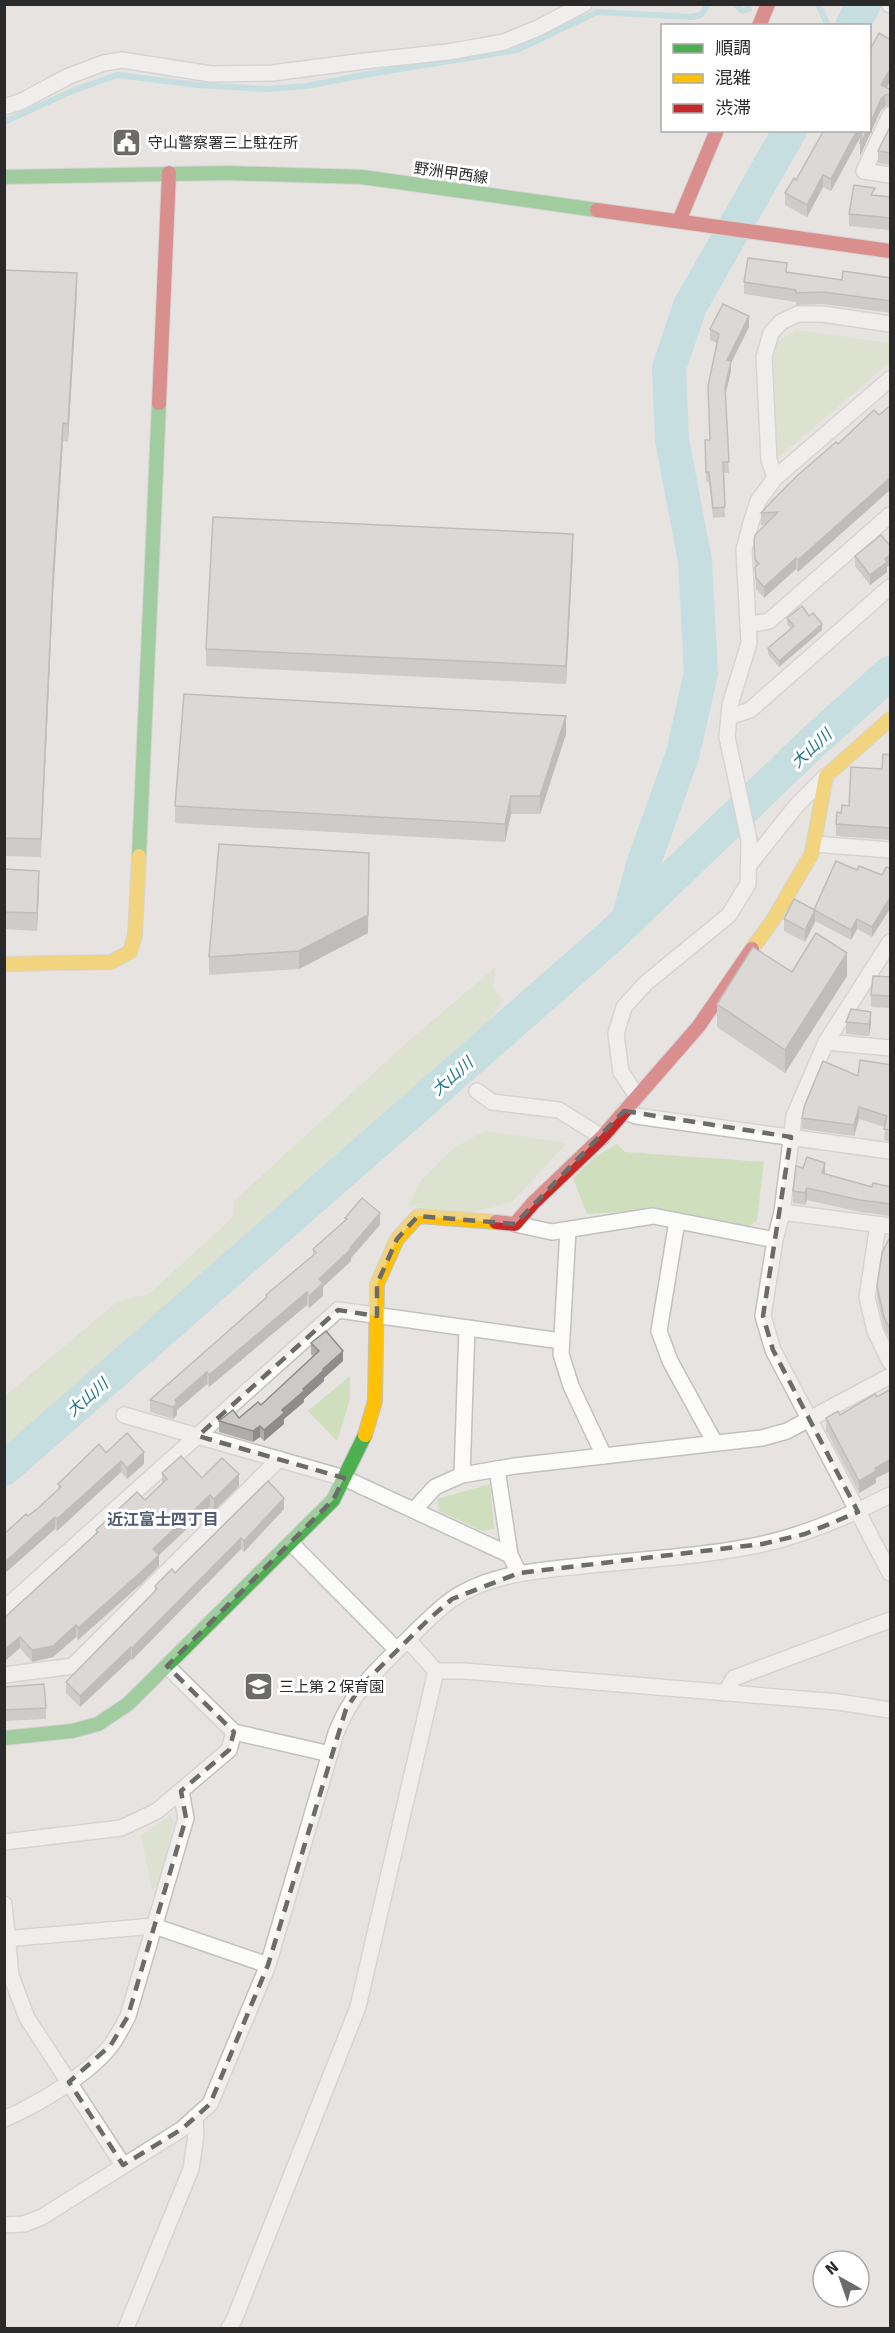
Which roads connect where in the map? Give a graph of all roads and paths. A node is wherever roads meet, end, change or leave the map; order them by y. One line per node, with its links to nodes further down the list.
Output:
1 (584, 4): 4 (street)
2 (768, 4): 3 (street)
3 (760, 24)
4 (4, 107)
5 (891, 116): 8 (street)
6 (716, 132): 10 (street)
7 (169, 173): 9 (street, 野洲甲西線); 10 (street, 野洲甲西線); 25 (street)
8 (891, 175)
9 (4, 177)
10 (679, 221): 11 (street, 野洲甲西線)
11 (891, 251)
12 (891, 324): 14 (street)
13 (891, 379): 14 (street)
14 (775, 478): 17 (street)
15 (891, 515): 17 (street)
16 (891, 588): 18 (street)
17 (748, 625): 18 (street)
18 (729, 717): 23 (street)
19 (891, 719): 20 (street)
20 (826, 776): 21 (street); 23 (street)
21 (814, 844): 22 (street); 29 (street)
22 (891, 850)
23 (748, 866): 29 (street)
24 (889, 949): 26 (street)
25 (4, 964)
26 (826, 1042): 27 (street); 32 (street)
27 (891, 1048)
28 (477, 1091): 31 (street)
29 (637, 1096): 30 (street)
30 (624, 1111): 31 (street); 32 (street)
31 (602, 1137): 36 (street)
32 (791, 1137): 33 (street); 34 (street)
33 (891, 1151)
34 (782, 1212): 37 (street); 39 (street)
35 (677, 1221): 38 (street); 39 (street); 48 (street)
36 (515, 1224): 38 (street); 40 (street)
37 (884, 1226): 43 (street)
38 (568, 1230): 42 (street)
39 (775, 1240): 46 (street)
40 (377, 1316): 41 (street); 47 (street); 53 (street)
41 (467, 1328): 42 (street); 52 (street)
42 (561, 1341): 49 (street)
43 (891, 1362)
44 (891, 1376): 46 (street)
45 (124, 1415): 47 (street)
46 (809, 1419): 48 (street); 56 (street)
47 (198, 1436): 50 (street); 61 (street)
48 (715, 1443): 49 (street)
49 (604, 1456): 51 (street)
50 (279, 1459): 53 (street); 66 (street)
51 (497, 1469): 52 (street); 58 (street)
52 (462, 1475): 55 (street)
53 (344, 1478): 55 (street); 57 (street)
54 (891, 1495): 56 (street)
55 (414, 1510): 58 (street)
56 (858, 1512): 59 (street); 60 (street)
57 (291, 1543): 63 (street); 64 (street)
58 (510, 1555): 59 (street)
59 (519, 1573): 63 (street)
60 (891, 1573)
61 (4, 1609)
62 (891, 1620): 67 (street)
63 (402, 1645): 65 (street); 71 (street)
64 (167, 1666): 69 (street); 70 (street)
65 (436, 1671): 67 (street); 84 (street)
66 (4, 1675)
67 (725, 1693): 68 (street)
68 (891, 1710)
69 (234, 1732): 71 (street); 72 (street)
70 (4, 1738)
71 (330, 1754): 77 (street)
72 (181, 1791): 73 (street); 75 (street)
73 (4, 1842)
74 (4, 1904): 76 (street)
75 (154, 1926): 76 (street); 77 (street); 78 (street)
76 (6, 1939): 78 (street)
77 (268, 1965): 79 (street)
78 (69, 2082): 80 (street); 81 (street)
79 (195, 2117): 81 (street); 83 (street)
80 (4, 2119)
81 (123, 2165): 82 (street)
82 (4, 2225)
83 (126, 2328)
84 (229, 2328)

